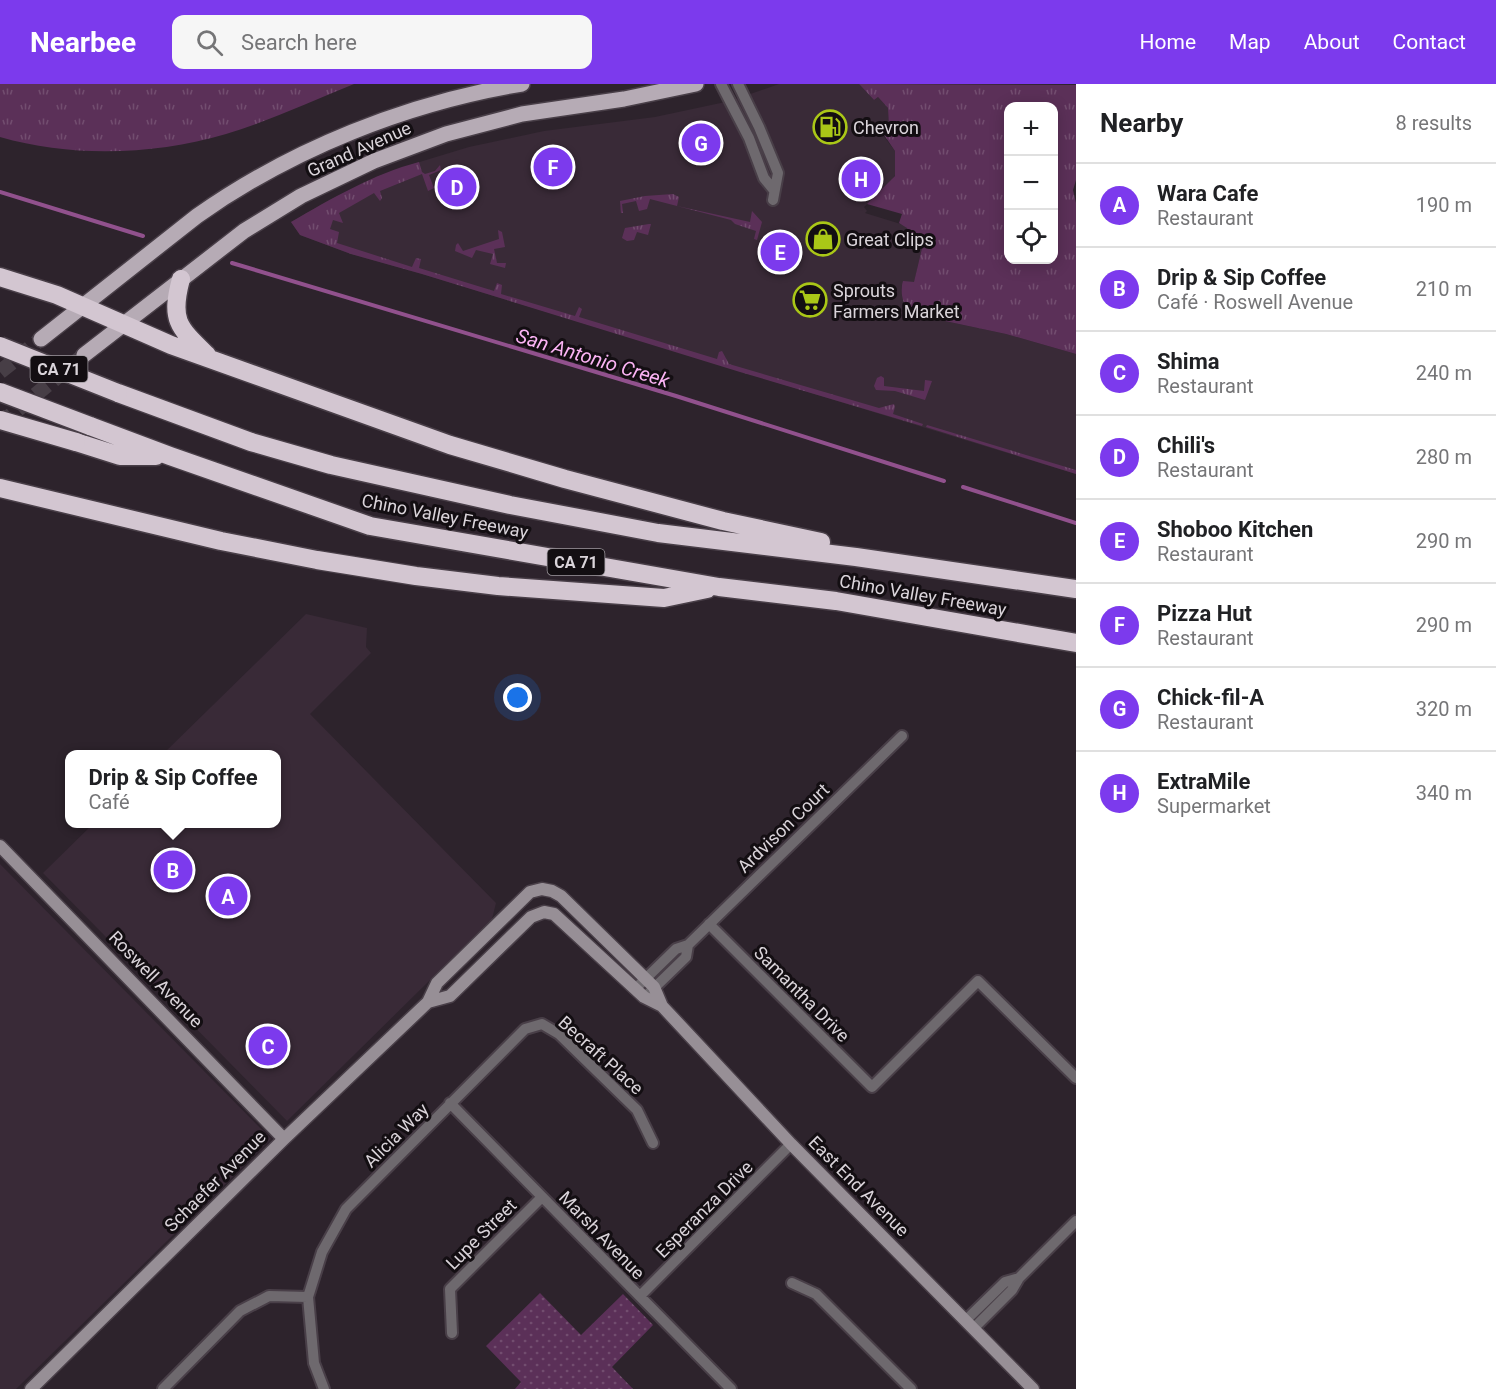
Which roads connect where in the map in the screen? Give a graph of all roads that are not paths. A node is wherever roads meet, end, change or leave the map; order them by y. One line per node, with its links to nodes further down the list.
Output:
1 (522, 84): 7 (main road, Grand Avenue)
2 (696, 84): 6 (main road, Grand Avenue)
3 (721, 84): 4 (street)
4 (738, 84)
5 (0, 277): 7 (highway)
6 (181, 279): 8 (main road, Grand Avenue); 12 (highway)
7 (83, 305): 8 (highway); 9 (main road, Grand Avenue)
8 (123, 324): 11 (main road, Grand Avenue); 12 (highway)
9 (41, 339)
10 (0, 346): 17 (highway, Chino Valley Freeway / CA 71, bridge)
11 (84, 355)
12 (210, 359): 17 (highway)
13 (0, 392): 15 (highway, Chino Valley Freeway / CA 71, bridge)
14 (0, 420): 15 (highway, bridge)
15 (170, 456): 18 (highway, Chino Valley Freeway / CA 71)
16 (0, 489): 18 (highway)
17 (856, 557): 19 (highway, Chino Valley Freeway / CA 71)
18 (718, 587): 20 (highway, Chino Valley Freeway / CA 71)
19 (1067, 588)
20 (1076, 643)
21 (902, 736): 25 (street, Ardvison Court)
22 (0, 846): 36 (main road, Roswell Avenue)
23 (552, 891): 27 (main road, East End Avenue); 31 (main road, Schaefer Avenue)
24 (544, 912): 29 (main road, East End Avenue); 31 (main road, Schaefer Avenue)
25 (709, 924): 26 (street, Ardvison Court); 34 (street, Samantha Drive)
26 (688, 945): 27 (street, Ardvison Court); 28 (street, Ardvison Court)
27 (645, 978): 28 (main road, East End Avenue); 29 (street, Ardvison Court)
28 (654, 987): 30 (street, Ardvison Court); 32 (main road, East End Avenue)
29 (634, 989): 30 (main road, East End Avenue)
30 (644, 997): 32 (main road, East End Avenue)
31 (428, 1002): 36 (main road, Schaefer Avenue)
32 (662, 1006): 38 (main road, East End Avenue)
33 (542, 1024): 35 (street, Alicia Way); 37 (street, Becraft Place)
34 (1076, 1078)
35 (450, 1103): 39 (street, Marsh Avenue); 43 (street, Alicia Way)
36 (284, 1139): 46 (main road, Schaefer Avenue)
37 (653, 1143)
38 (791, 1144): 42 (street, Esperanza Drive); 44 (main road, East End Avenue)
39 (542, 1197): 42 (street, Marsh Avenue); 45 (street, Lupe Street)
40 (1076, 1221): 44 (street)
41 (792, 1282): 50 (street)
42 (640, 1296): 49 (street, Marsh Avenue)
43 (308, 1297): 47 (street); 48 (street)
44 (970, 1324): 51 (main road, East End Avenue)
45 (452, 1333)
46 (30, 1389)
47 (163, 1389)
48 (324, 1389)
49 (732, 1389)
50 (911, 1389)
51 (1033, 1389)

